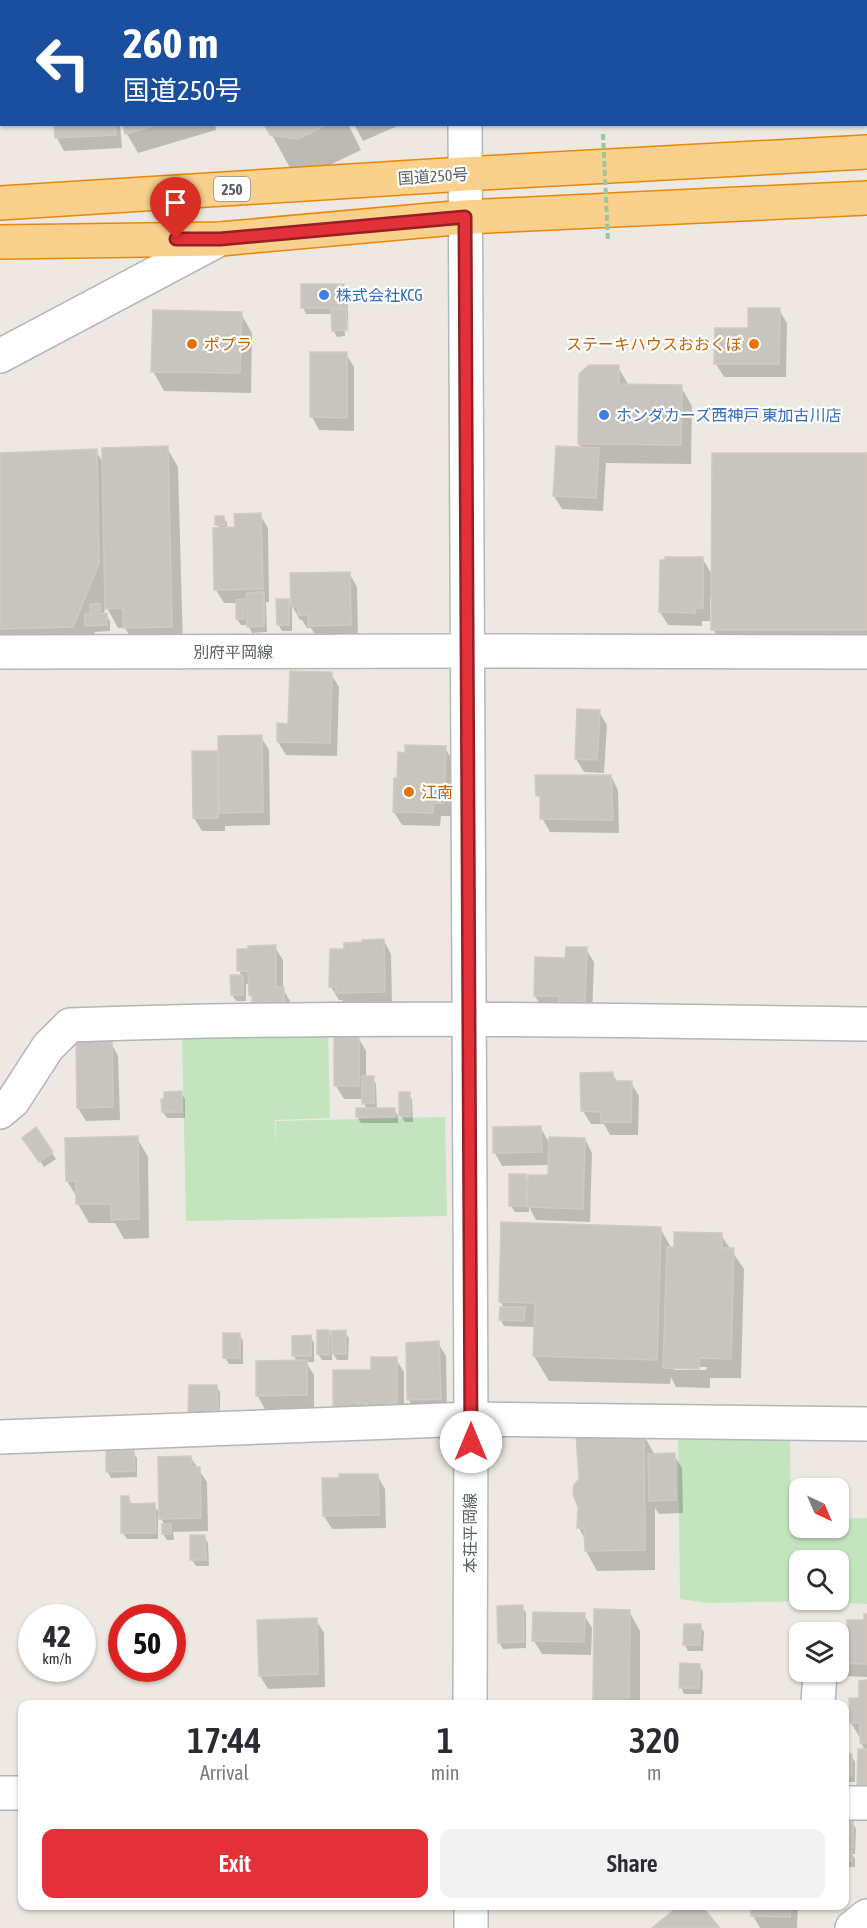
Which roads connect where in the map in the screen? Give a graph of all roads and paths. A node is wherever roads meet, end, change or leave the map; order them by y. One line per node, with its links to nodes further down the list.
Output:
1 (465, 126): 4 (street)
2 (603, 134): 9 (path, bridge)
3 (867, 152): 4 (highway, 国道250号 / 250)
4 (464, 174): 6 (highway, 国道250号 / 250); 7 (street, 本荘平岡線)
5 (867, 198): 7 (highway)
6 (0, 202)
7 (465, 217): 8 (highway); 12 (street, 本荘平岡線)
8 (220, 239): 10 (highway); 11 (street)
9 (608, 241)
10 (0, 242)
11 (0, 356)
12 (466, 651): 13 (street, 別府平岡線); 14 (street, 別府平岡線); 15 (street, 本荘平岡線)
13 (0, 652)
14 (867, 652)
15 (468, 1018): 16 (street); 17 (street); 18 (street, 本荘平岡線)
16 (867, 1024)
17 (0, 1112)
18 (471, 1419): 19 (street); 20 (street); 22 (street, 本荘平岡線)
19 (867, 1424)
20 (0, 1437)
21 (820, 1682): 23 (street)
22 (470, 1700)
23 (819, 1700)
24 (0, 1793): 25 (street)
25 (18, 1793)
26 (849, 1803): 27 (street)
27 (867, 1803)
28 (471, 1910): 30 (street)
29 (867, 1916): 31 (street)
30 (471, 1928)
31 (852, 1928)

